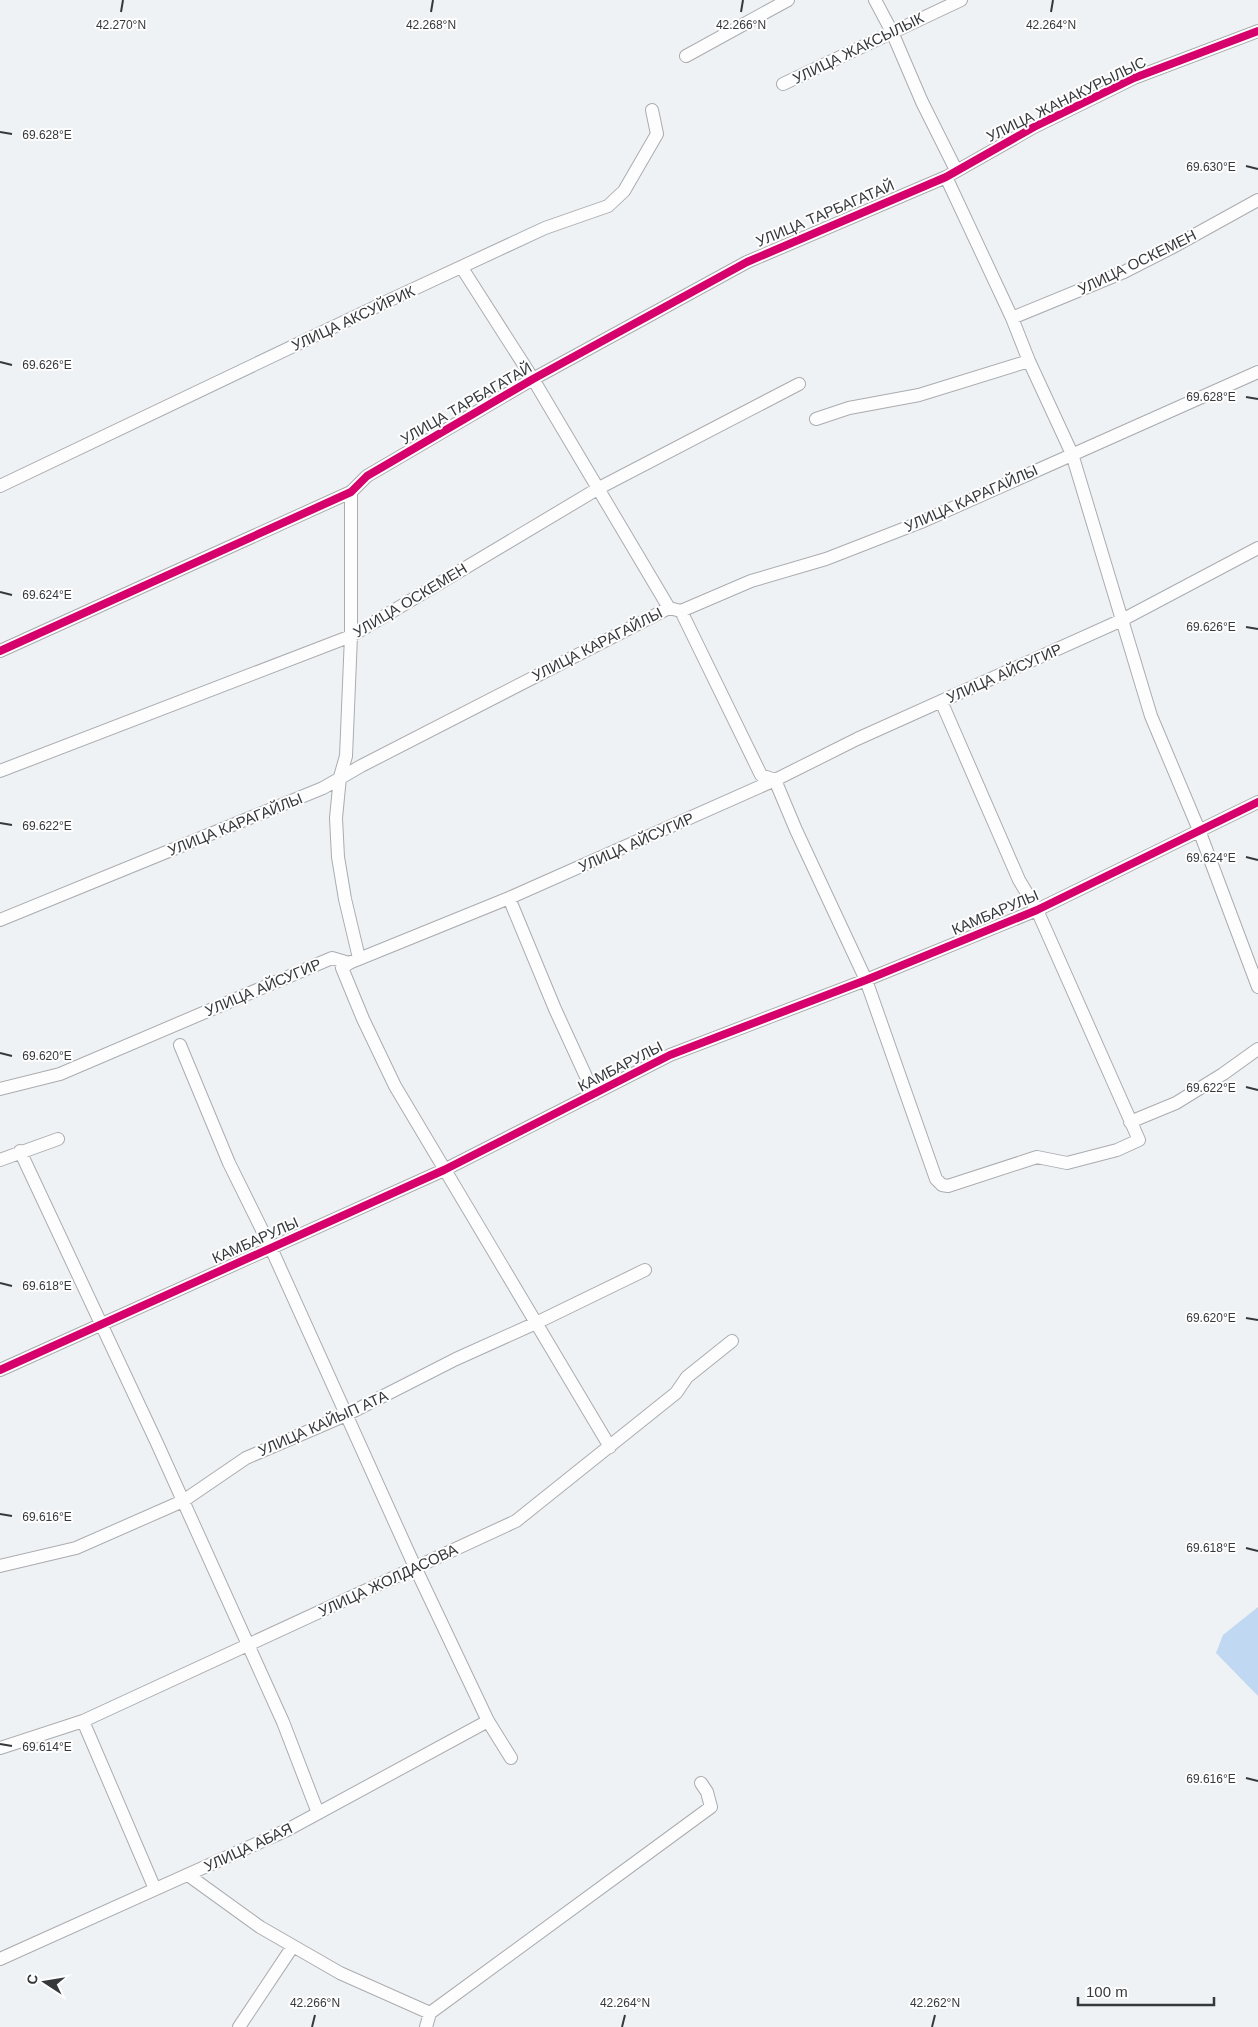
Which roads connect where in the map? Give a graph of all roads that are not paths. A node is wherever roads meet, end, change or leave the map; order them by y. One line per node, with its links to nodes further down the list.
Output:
1 (788, 0): 6 (street)
2 (875, 0): 5 (street)
3 (961, 0): 5 (street, УЛИЦА ЖАКСЫЛЫК)
4 (1258, 31): 9 (street, УЛИЦА ЖАНАКУРЫЛЫС)
5 (892, 32): 7 (street, УЛИЦА ЖАКСЫЛЫК); 9 (street)
6 (686, 56)
7 (783, 84)
8 (652, 110): 11 (street, УЛИЦА АКСУЙРИК)
9 (951, 173): 12 (street); 15 (street, УЛИЦА ТАРБАГАТАЙ)
10 (1258, 200): 12 (street, УЛИЦА ОСКЕМЕН)
11 (462, 268): 15 (street); 19 (street, УЛИЦА АКСУЙРИК)
12 (1012, 318): 13 (street)
13 (1029, 361): 17 (street); 18 (street)
14 (1258, 372): 18 (street, УЛИЦА КАРАГАЙЛЫ)
15 (533, 379): 20 (street); 21 (street, УЛИЦА ТАРБАГАТАЙ)
16 (799, 384): 20 (street, УЛИЦА ОСКЕМЕН)
17 (816, 419)
18 (1072, 454): 23 (street, УЛИЦА КАРАГАЙЛЫ); 24 (street)
19 (0, 486)
20 (599, 488): 23 (street); 25 (street, УЛИЦА ОСКЕМЕН)
21 (351, 492): 25 (street); 26 (street, УЛИЦА ТАРБАГАТАЙ)
22 (1258, 548): 24 (street, УЛИЦА АЙСУГИР)
23 (675, 609): 29 (street, УЛИЦА КАРАГАЙЛЫ); 30 (street)
24 (1122, 620): 27 (street, УЛИЦА АЙСУГИР); 32 (street)
25 (350, 636): 28 (street, УЛИЦА ОСКЕМЕН); 29 (street)
26 (0, 651)
27 (941, 701): 30 (street, УЛИЦА АЙСУГИР); 34 (street)
28 (0, 772)
29 (340, 777): 35 (street, УЛИЦА КАРАГАЙЛЫ); 36 (street)
30 (775, 780): 33 (street, УЛИЦА АЙСУГИР); 37 (street)
31 (1258, 802): 32 (street, КАМБАРУЛЫ)
32 (1199, 830): 34 (street, КАМБАРУЛЫ); 38 (street)
33 (509, 898): 36 (street, УЛИЦА АЙСУГИР); 42 (street)
34 (1037, 910): 37 (street, КАМБАРУЛЫ); 43 (street)
35 (0, 920)
36 (354, 961): 41 (street, УЛИЦА АЙСУГИР); 47 (street)
37 (866, 980): 42 (street, КАМБАРУЛЫ); 43 (street)
38 (1258, 987)
39 (180, 1045): 48 (street)
40 (1258, 1049): 43 (street)
41 (0, 1089)
42 (594, 1094): 47 (street, КАМБАРУЛЫ)
43 (1130, 1122)
44 (58, 1140): 45 (street)
45 (20, 1152): 46 (street); 51 (street)
46 (0, 1160)
47 (444, 1170): 48 (street, КАМБАРУЛЫ); 50 (street)
48 (271, 1248): 51 (street, КАМБАРУЛЫ); 54 (street)
49 (645, 1270): 50 (street, УЛИЦА КАЙЫП АТА)
50 (536, 1323): 54 (street, УЛИЦА КАЙЫП АТА); 55 (street)
51 (101, 1324): 53 (street, КАМБАРУЛЫ); 56 (street)
52 (732, 1341): 55 (street, УЛИЦА ЖОЛДАСОВА)
53 (0, 1370)
54 (346, 1415): 56 (street, УЛИЦА КАЙЫП АТА); 58 (street)
55 (610, 1447): 58 (street, УЛИЦА ЖОЛДАСОВА)
56 (183, 1501): 57 (street, УЛИЦА КАЙЫП АТА); 59 (street)
57 (0, 1566)
58 (415, 1567): 59 (street, УЛИЦА ЖОЛДАСОВА); 61 (street)
59 (248, 1646): 60 (street, УЛИЦА ЖОЛДАСОВА); 65 (street)
60 (83, 1721): 62 (street, УЛИЦА ЖОЛДАСОВА); 67 (street)
61 (488, 1721): 63 (street); 65 (street, УЛИЦА АБАЯ)
62 (0, 1748)
63 (511, 1758)
64 (701, 1783): 70 (street)
65 (318, 1813): 66 (street, УЛИЦА АБАЯ)
66 (188, 1875): 67 (street, УЛИЦА АБАЯ); 68 (street)
67 (155, 1889): 69 (street, УЛИЦА АБАЯ)
68 (293, 1946): 70 (street); 71 (street)
69 (0, 1959)
70 (430, 2013): 72 (street)
71 (239, 2027)
72 (426, 2027)

